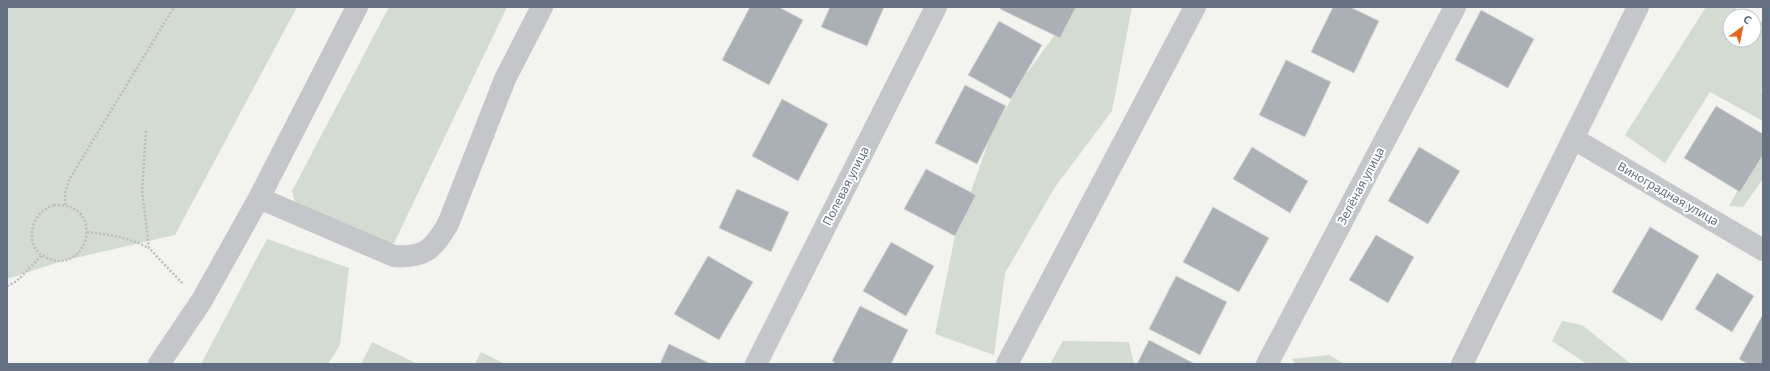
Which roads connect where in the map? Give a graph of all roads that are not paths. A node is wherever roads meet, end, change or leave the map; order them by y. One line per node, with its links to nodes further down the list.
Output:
1 (357, 7): 8 (street)
2 (542, 7): 8 (street)
3 (936, 7): 11 (street, Полевая улица)
4 (1195, 7): 12 (street)
5 (1455, 7): 13 (street, Зелёная улица)
6 (1638, 7): 7 (street)
7 (1574, 139): 9 (street, Виноградная улица); 14 (street)
8 (258, 198): 10 (street)
9 (1763, 250)
10 (159, 364)
11 (756, 364)
12 (1007, 364)
13 (1267, 364)
14 (1462, 364)

